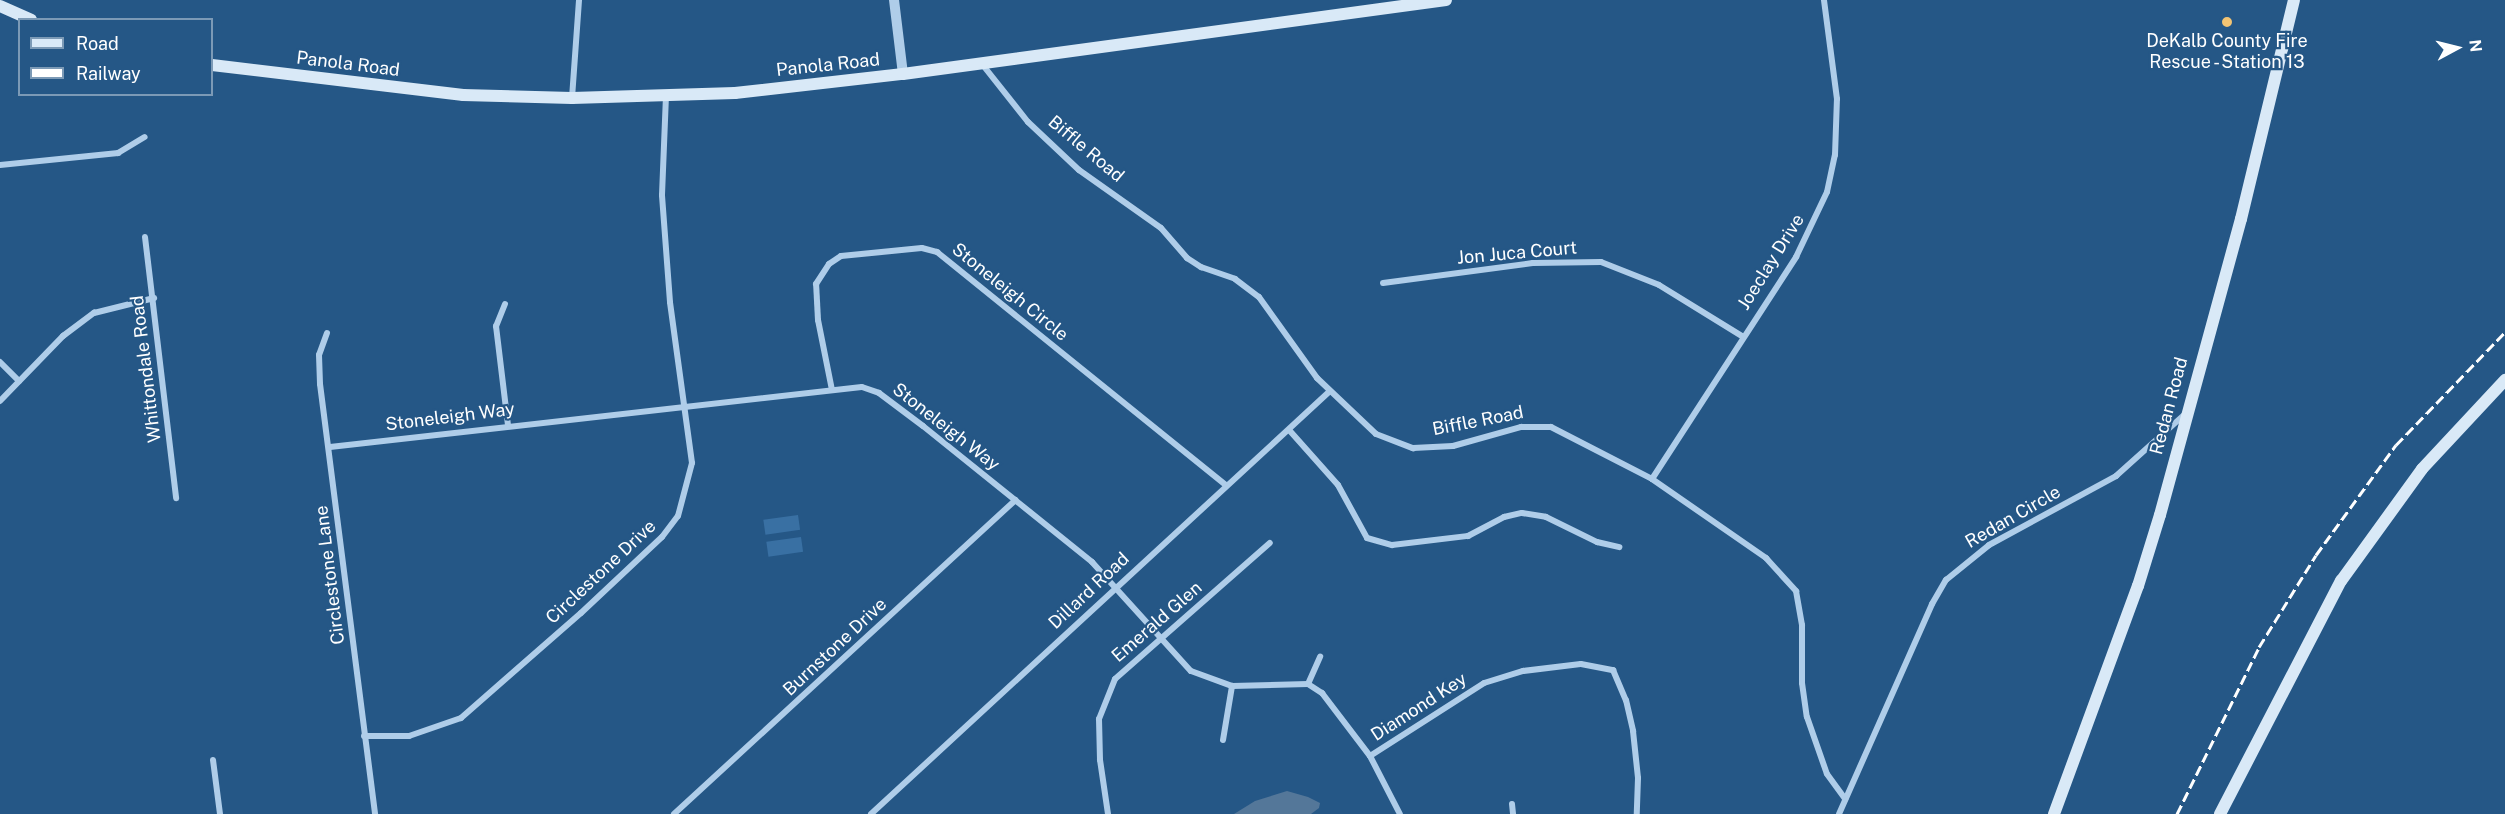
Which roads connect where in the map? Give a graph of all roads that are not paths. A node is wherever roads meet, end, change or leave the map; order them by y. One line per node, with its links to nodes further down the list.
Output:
1 (579, 0): 12 (street)
2 (894, 0): 10 (street)
3 (1446, 0): 8 (main road, Panola Road)
4 (1824, 0): 20 (street, Joeclay Drive)
5 (2294, 0): 28 (main road, Redan Road)
6 (0, 6): 7 (main road)
7 (27, 18)
8 (982, 64): 10 (main road, Panola Road); 25 (street, Biffle Road)
9 (213, 65): 12 (main road, Panola Road)
10 (903, 74): 11 (main road, Panola Road)
11 (666, 96): 12 (main road, Panola Road); 27 (street, Circlestone Drive)
12 (572, 98)
13 (145, 137): 14 (street)
14 (0, 165)
15 (145, 237): 17 (street, Whittondale Road)
16 (1383, 283): 20 (street, Jon Juca Court)
17 (154, 298): 23 (street); 34 (street, Whittondale Road)
18 (505, 304): 29 (street)
19 (327, 333): 31 (street, Circlestone Lane)
20 (1742, 336): 32 (street, Joeclay Drive)
21 (0, 362): 23 (street)
22 (2505, 380): 59 (main road)
23 (19, 381): 26 (street)
24 (832, 390): 27 (street, Stoneleigh Way); 33 (street, Stoneleigh Circle); 35 (street, Stoneleigh Way)
25 (1329, 392): 30 (street, Dillard Road); 32 (street, Biffle Road)
26 (0, 401)
27 (686, 406): 29 (street, Stoneleigh Way); 43 (street, Circlestone Drive)
28 (2186, 413): 47 (street, Redan Circle); 58 (main road, Redan Road)
29 (508, 425): 31 (street, Stoneleigh Way)
30 (1290, 431): 33 (street, Dillard Road); 37 (street)
31 (330, 447): 43 (street, Circlestone Lane)
32 (1652, 479): 47 (street, Biffle Road)
33 (1225, 484): 38 (street, Dillard Road)
34 (176, 498)
35 (1016, 500): 38 (street, Stoneleigh Way); 51 (street, Burnstone Drive)
36 (1270, 543): 39 (street, Emerald Glen)
37 (1619, 547)
38 (1116, 587): 39 (street, Stoneleigh Way); 52 (street, Dillard Road)
39 (1163, 637): 42 (street, Stoneleigh Way); 53 (street, Emerald Glen)
40 (1320, 657): 41 (street)
41 (1308, 684): 42 (street, Stoneleigh Way); 45 (street)
42 (1232, 686): 44 (street)
43 (364, 736): 50 (street, Circlestone Lane)
44 (1223, 740)
45 (1370, 756): 54 (street); 56 (street, Diamond Key)
46 (213, 760): 49 (street)
47 (1845, 799): 57 (street, Redan Circle)
48 (1512, 804): 55 (street)
49 (220, 814)
50 (375, 814)
51 (674, 814)
52 (871, 814)
53 (1108, 814)
54 (1400, 814)
55 (1513, 814)
56 (1637, 814)
57 (1839, 814)
58 (2054, 814)
59 (2220, 814)

